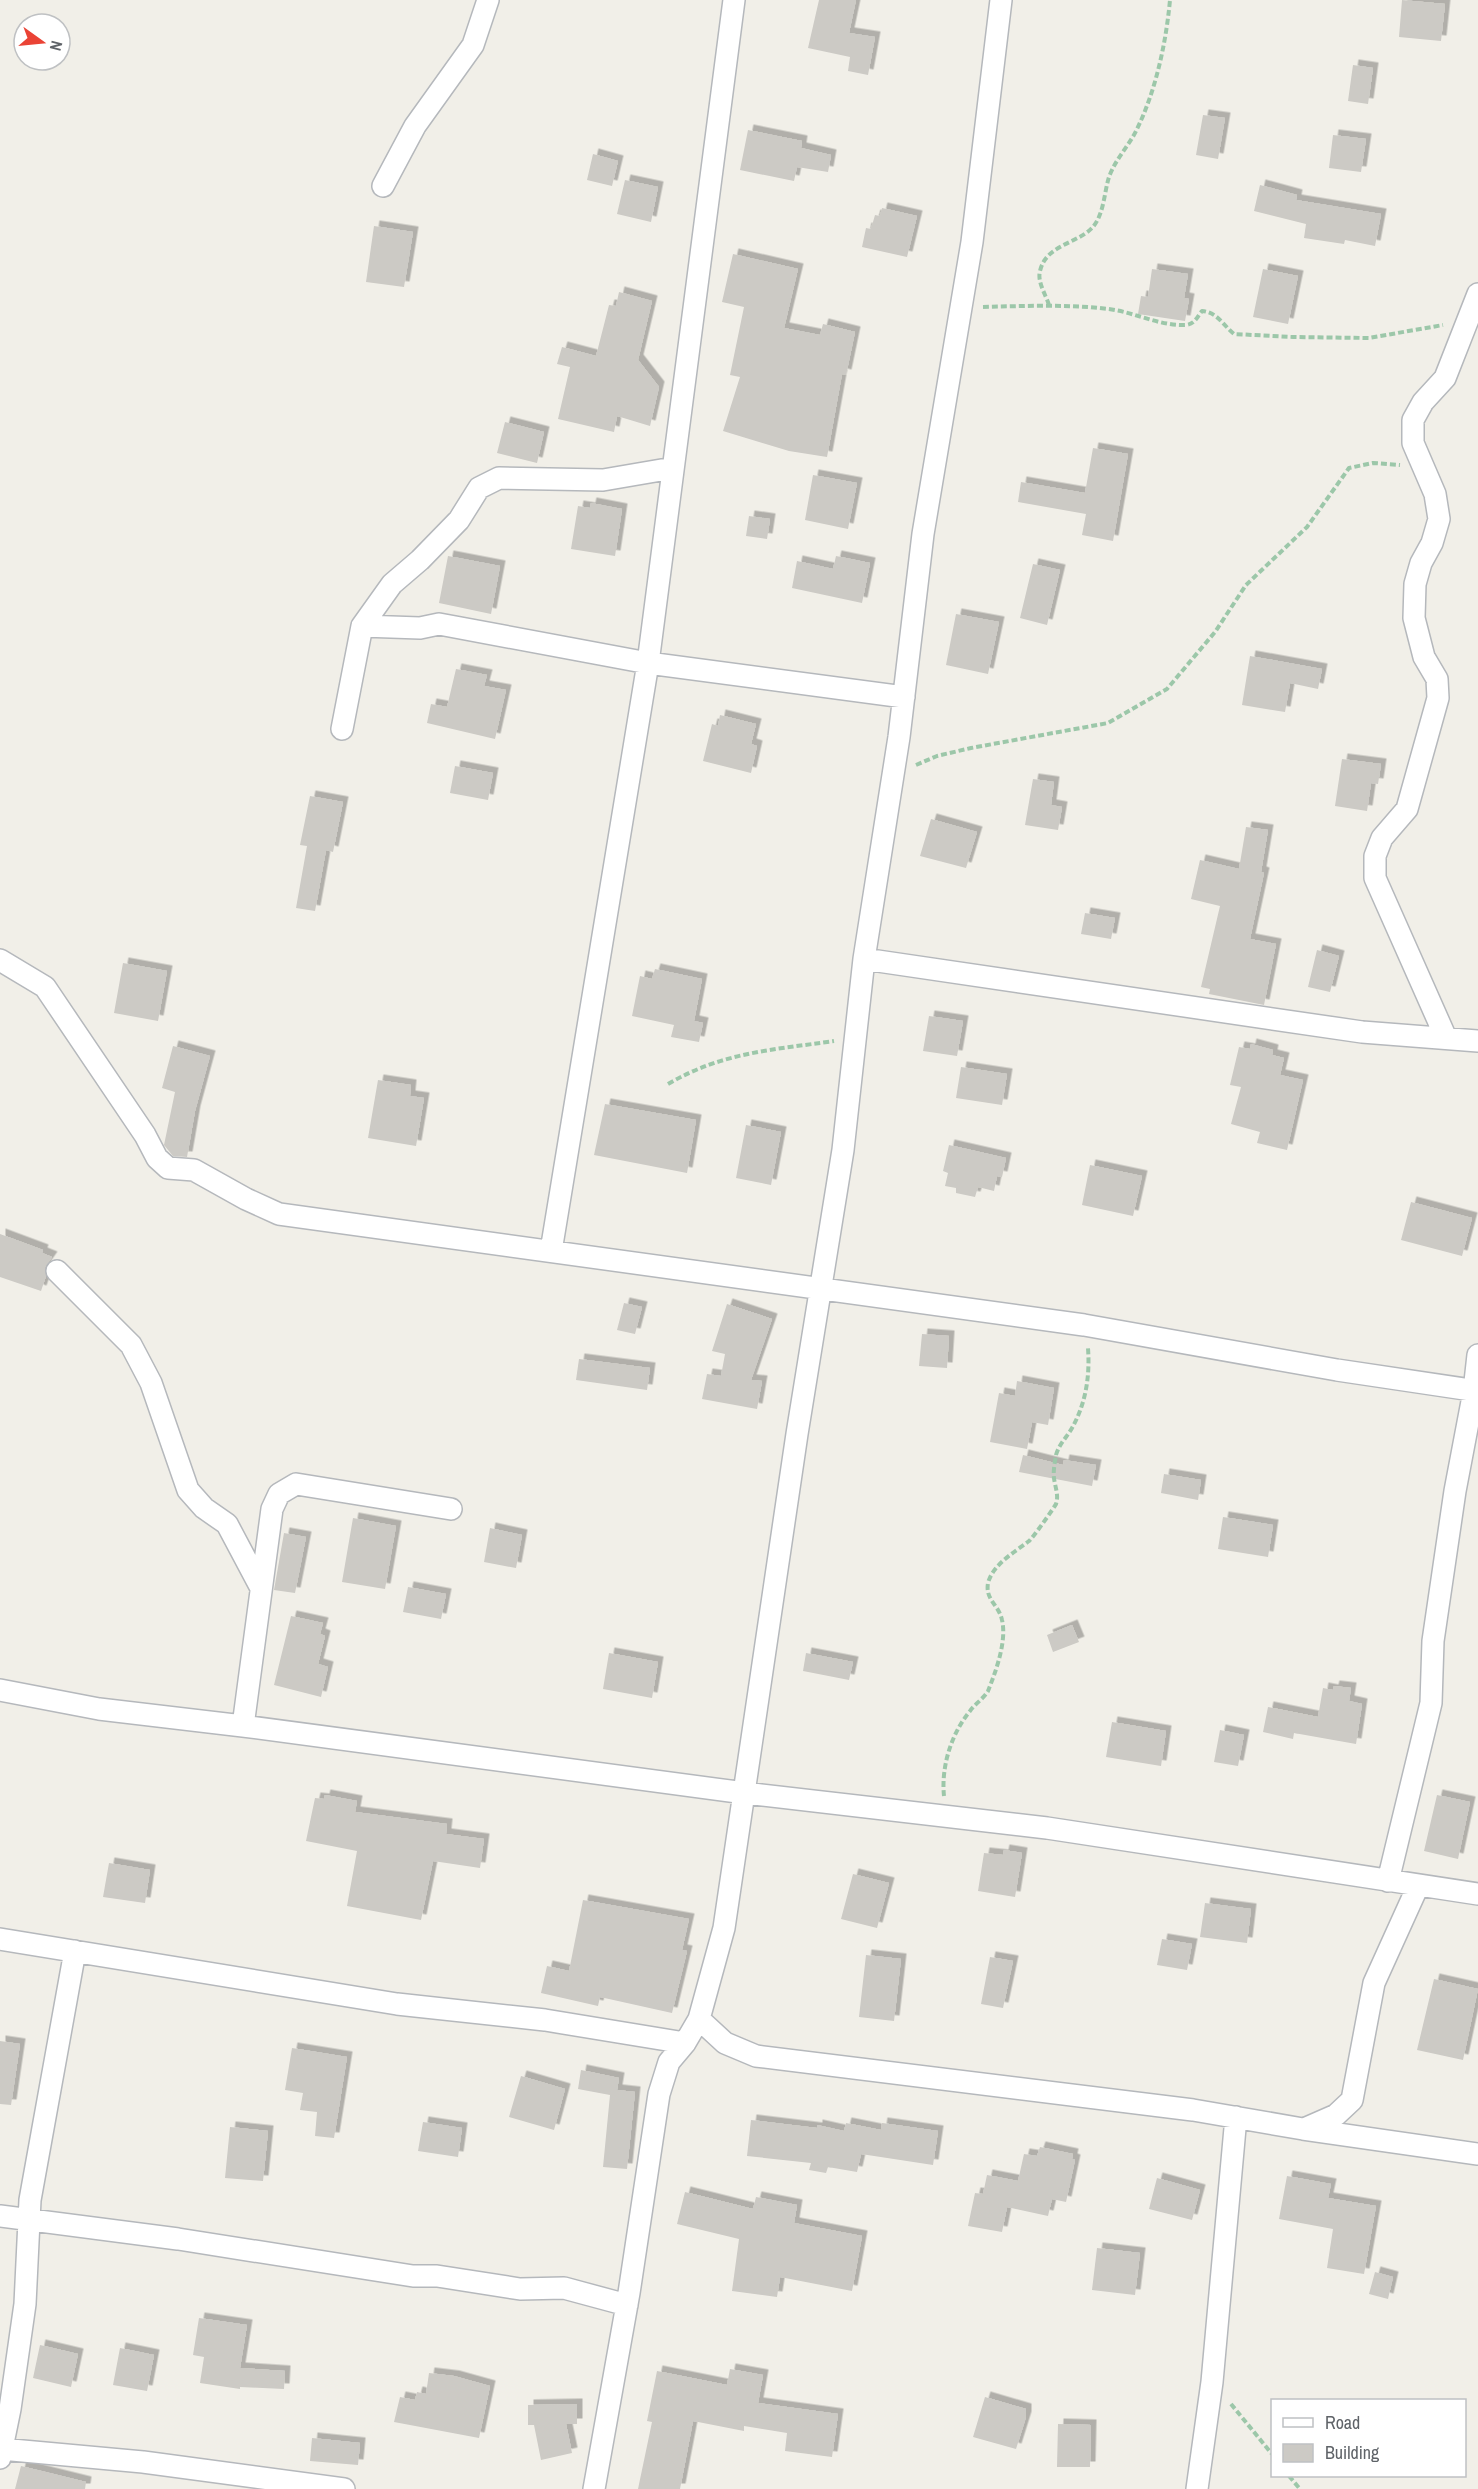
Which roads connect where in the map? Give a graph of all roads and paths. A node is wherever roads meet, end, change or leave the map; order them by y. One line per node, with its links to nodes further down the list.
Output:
1 (488, 0): 5 (street)
2 (734, 0): 11 (street)
3 (1001, 0): 8 (street)
4 (1170, 0): 7 (path)
5 (382, 186)
6 (1478, 294): 9 (street)
7 (1049, 306): 8 (path); 9 (path)
8 (961, 308): 14 (street)
9 (1465, 321): 10 (street)
10 (1422, 466): 16 (path); 20 (street)
11 (673, 468): 12 (street); 13 (street)
12 (362, 626): 13 (street); 15 (street)
13 (648, 663): 14 (street); 23 (street)
14 (904, 697): 16 (street)
15 (342, 729)
16 (893, 774): 17 (street)
17 (864, 959): 19 (street); 20 (street)
18 (0, 960): 23 (street)
19 (855, 1038): 22 (path); 25 (street)
20 (1446, 1038): 21 (street)
21 (1478, 1041)
22 (668, 1084)
23 (551, 1251): 25 (street)
24 (57, 1271): 30 (street)
25 (821, 1288): 26 (street); 33 (street)
26 (1090, 1327): 28 (street); 34 (path)
27 (1478, 1355): 28 (street)
28 (1476, 1391): 35 (street)
29 (451, 1509): 30 (street)
30 (261, 1588): 32 (street)
31 (0, 1690): 32 (street)
32 (243, 1726): 33 (street)
33 (745, 1793): 34 (street); 40 (street)
34 (946, 1818): 35 (street)
35 (1388, 1881): 36 (street)
36 (1418, 1886): 37 (street); 43 (street)
37 (1478, 1894)
38 (0, 1939): 39 (street)
39 (75, 1951): 41 (street); 46 (street)
40 (699, 2019): 41 (street); 42 (street)
41 (686, 2043): 47 (street)
42 (1236, 2117): 43 (street); 48 (street)
43 (1303, 2129): 44 (street)
44 (1478, 2154)
45 (0, 2216): 46 (street)
46 (29, 2220): 47 (street); 50 (street)
47 (627, 2305): 53 (street)
48 (1212, 2382): 49 (path); 54 (street)
49 (1271, 2453)
50 (1, 2454): 52 (street)
51 (1291, 2477): 55 (path)
52 (344, 2489)
53 (594, 2489)
54 (1197, 2489)
55 (1300, 2489)

